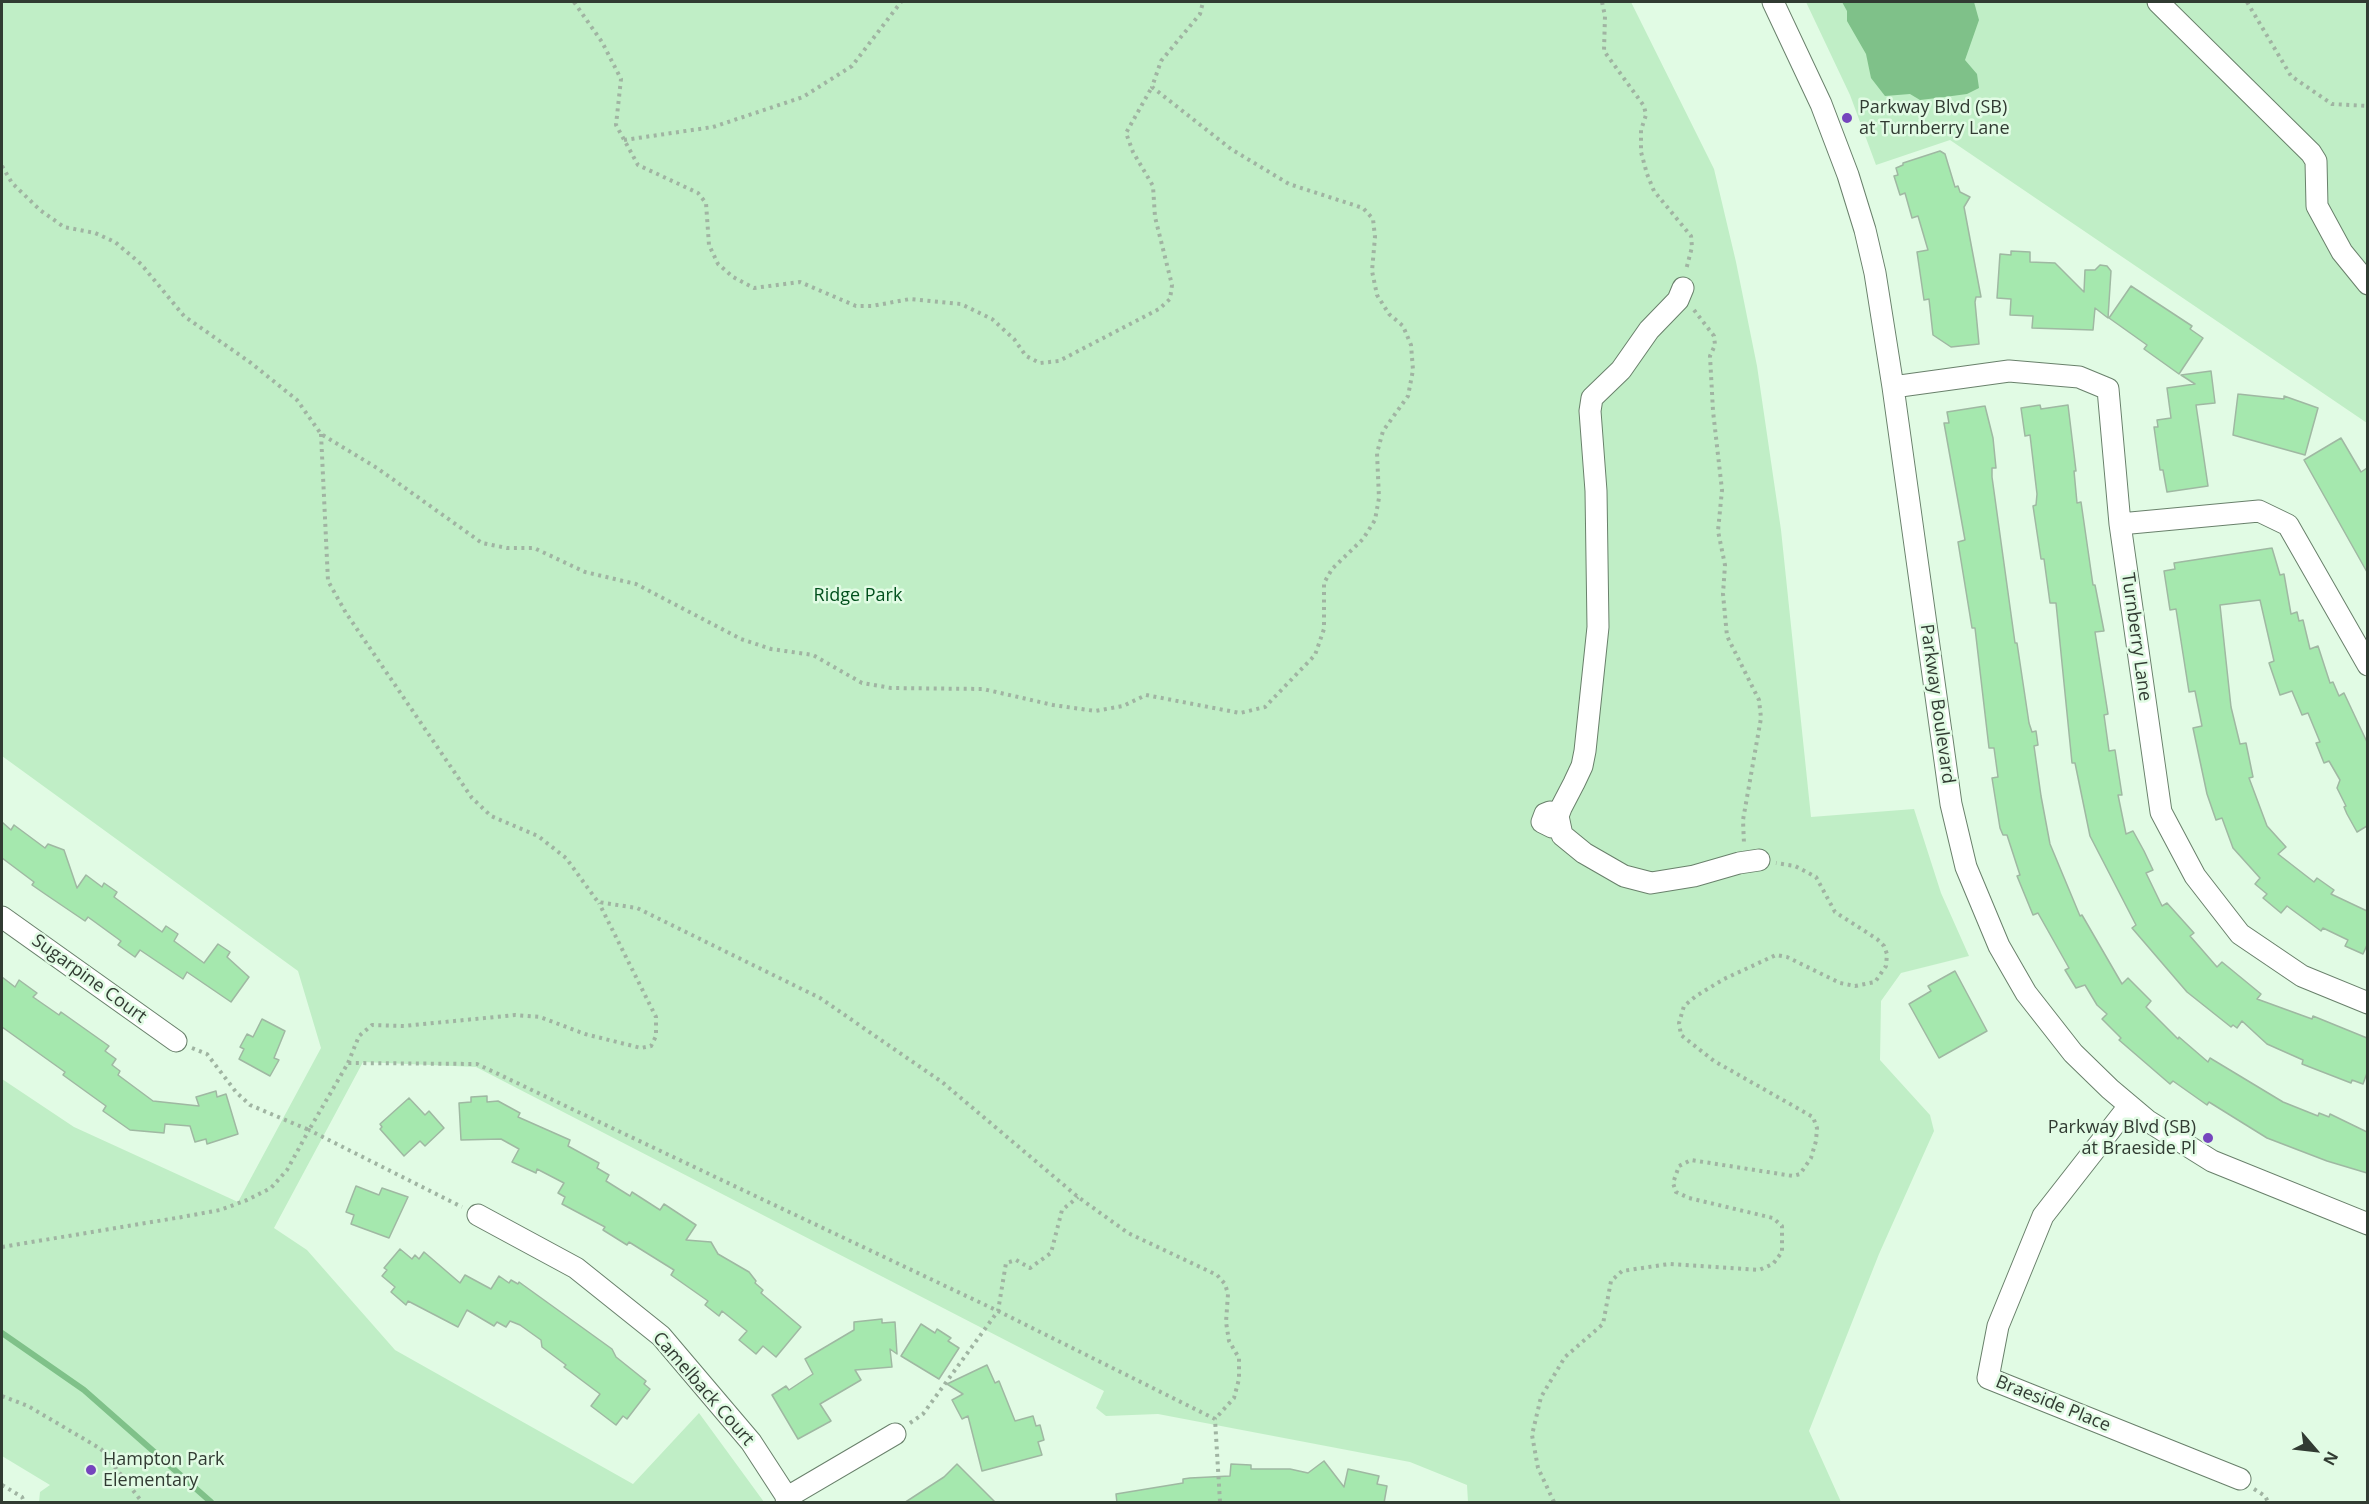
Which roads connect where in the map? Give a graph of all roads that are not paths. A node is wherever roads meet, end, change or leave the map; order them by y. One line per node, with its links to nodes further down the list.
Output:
1 (1773, 2): 5 (street, Parkway Boulevard)
2 (2158, 2): 3 (street)
3 (2367, 284)
4 (1683, 288): 8 (street)
5 (1893, 387): 6 (street, Turnberry Lane); 12 (street, Parkway Boulevard)
6 (2120, 524): 7 (street); 10 (street, Turnberry Lane)
7 (2367, 664)
8 (1759, 860)
9 (2, 917): 11 (street, Sugarpine Court)
10 (2367, 1003)
11 (176, 1041)
12 (2129, 1106): 14 (street, Parkway Boulevard); 16 (street, Braeside Place)
13 (478, 1215): 17 (street, Camelback Court)
14 (2367, 1224)
15 (895, 1434): 17 (street)
16 (2240, 1479)
17 (788, 1500)

